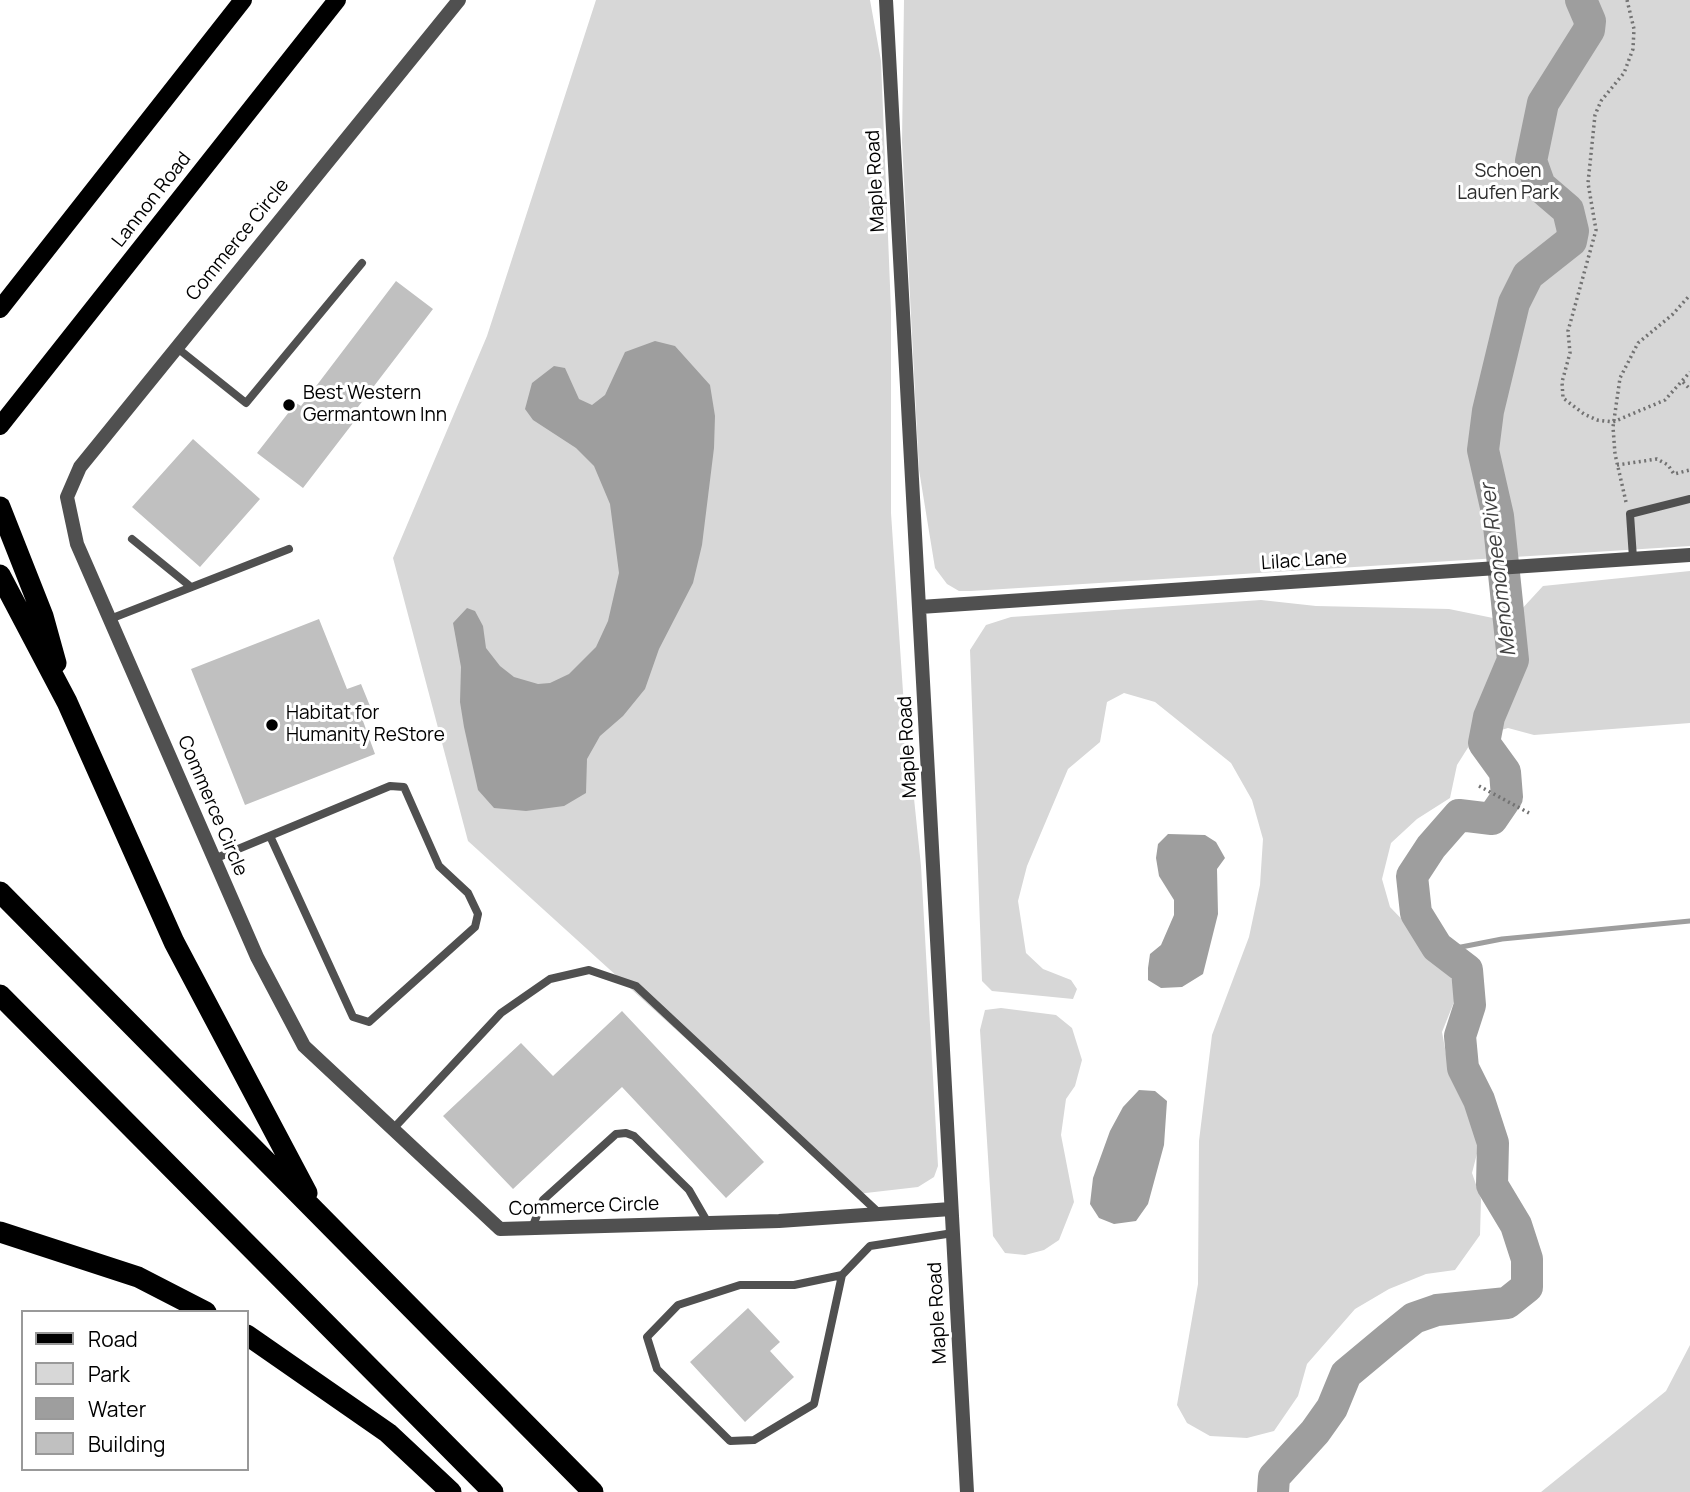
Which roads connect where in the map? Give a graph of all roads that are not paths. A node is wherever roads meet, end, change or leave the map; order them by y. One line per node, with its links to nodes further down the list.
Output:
1 (243, 0): 6 (main road)
2 (337, 0): 8 (main road, Lannon Road)
3 (459, 0): 7 (street, Commerce Circle)
4 (886, 0): 17 (street, Maple Road)
5 (362, 263): 7 (lane)
6 (0, 309)
7 (176, 347): 18 (street, Commerce Circle)
8 (0, 426)
9 (1690, 499): 14 (lane)
10 (0, 507): 19 (highway)
11 (132, 539): 16 (lane)
12 (289, 549): 16 (lane)
13 (1690, 555): 14 (street, Lilac Lane)
14 (1633, 558): 17 (street, Lilac Lane)
15 (0, 575): 19 (highway)
16 (191, 587): 18 (lane)
17 (920, 607): 25 (street, Maple Road)
18 (110, 619): 21 (street, Commerce Circle)
19 (67, 702): 26 (highway)
20 (270, 836): 20 (lane); 21 (lane)
21 (214, 859): 24 (street, Commerce Circle)
22 (0, 892): 26 (highway)
23 (0, 995): 36 (highway)
24 (393, 1129): 27 (lane); 29 (street, Commerce Circle)
25 (951, 1209): 27 (street, Commerce Circle); 31 (street, Maple Road)
26 (318, 1214): 37 (highway)
27 (880, 1214): 28 (street, Commerce Circle)
28 (708, 1223): 29 (street, Commerce Circle); 29 (lane)
29 (532, 1228)
30 (0, 1232): 33 (highway)
31 (953, 1233): 32 (lane); 38 (street, Maple Road)
32 (842, 1275): 32 (lane)
33 (202, 1310)
34 (248, 1336): 35 (highway)
35 (452, 1492)
36 (493, 1492)
37 (593, 1492)
38 (967, 1492)

